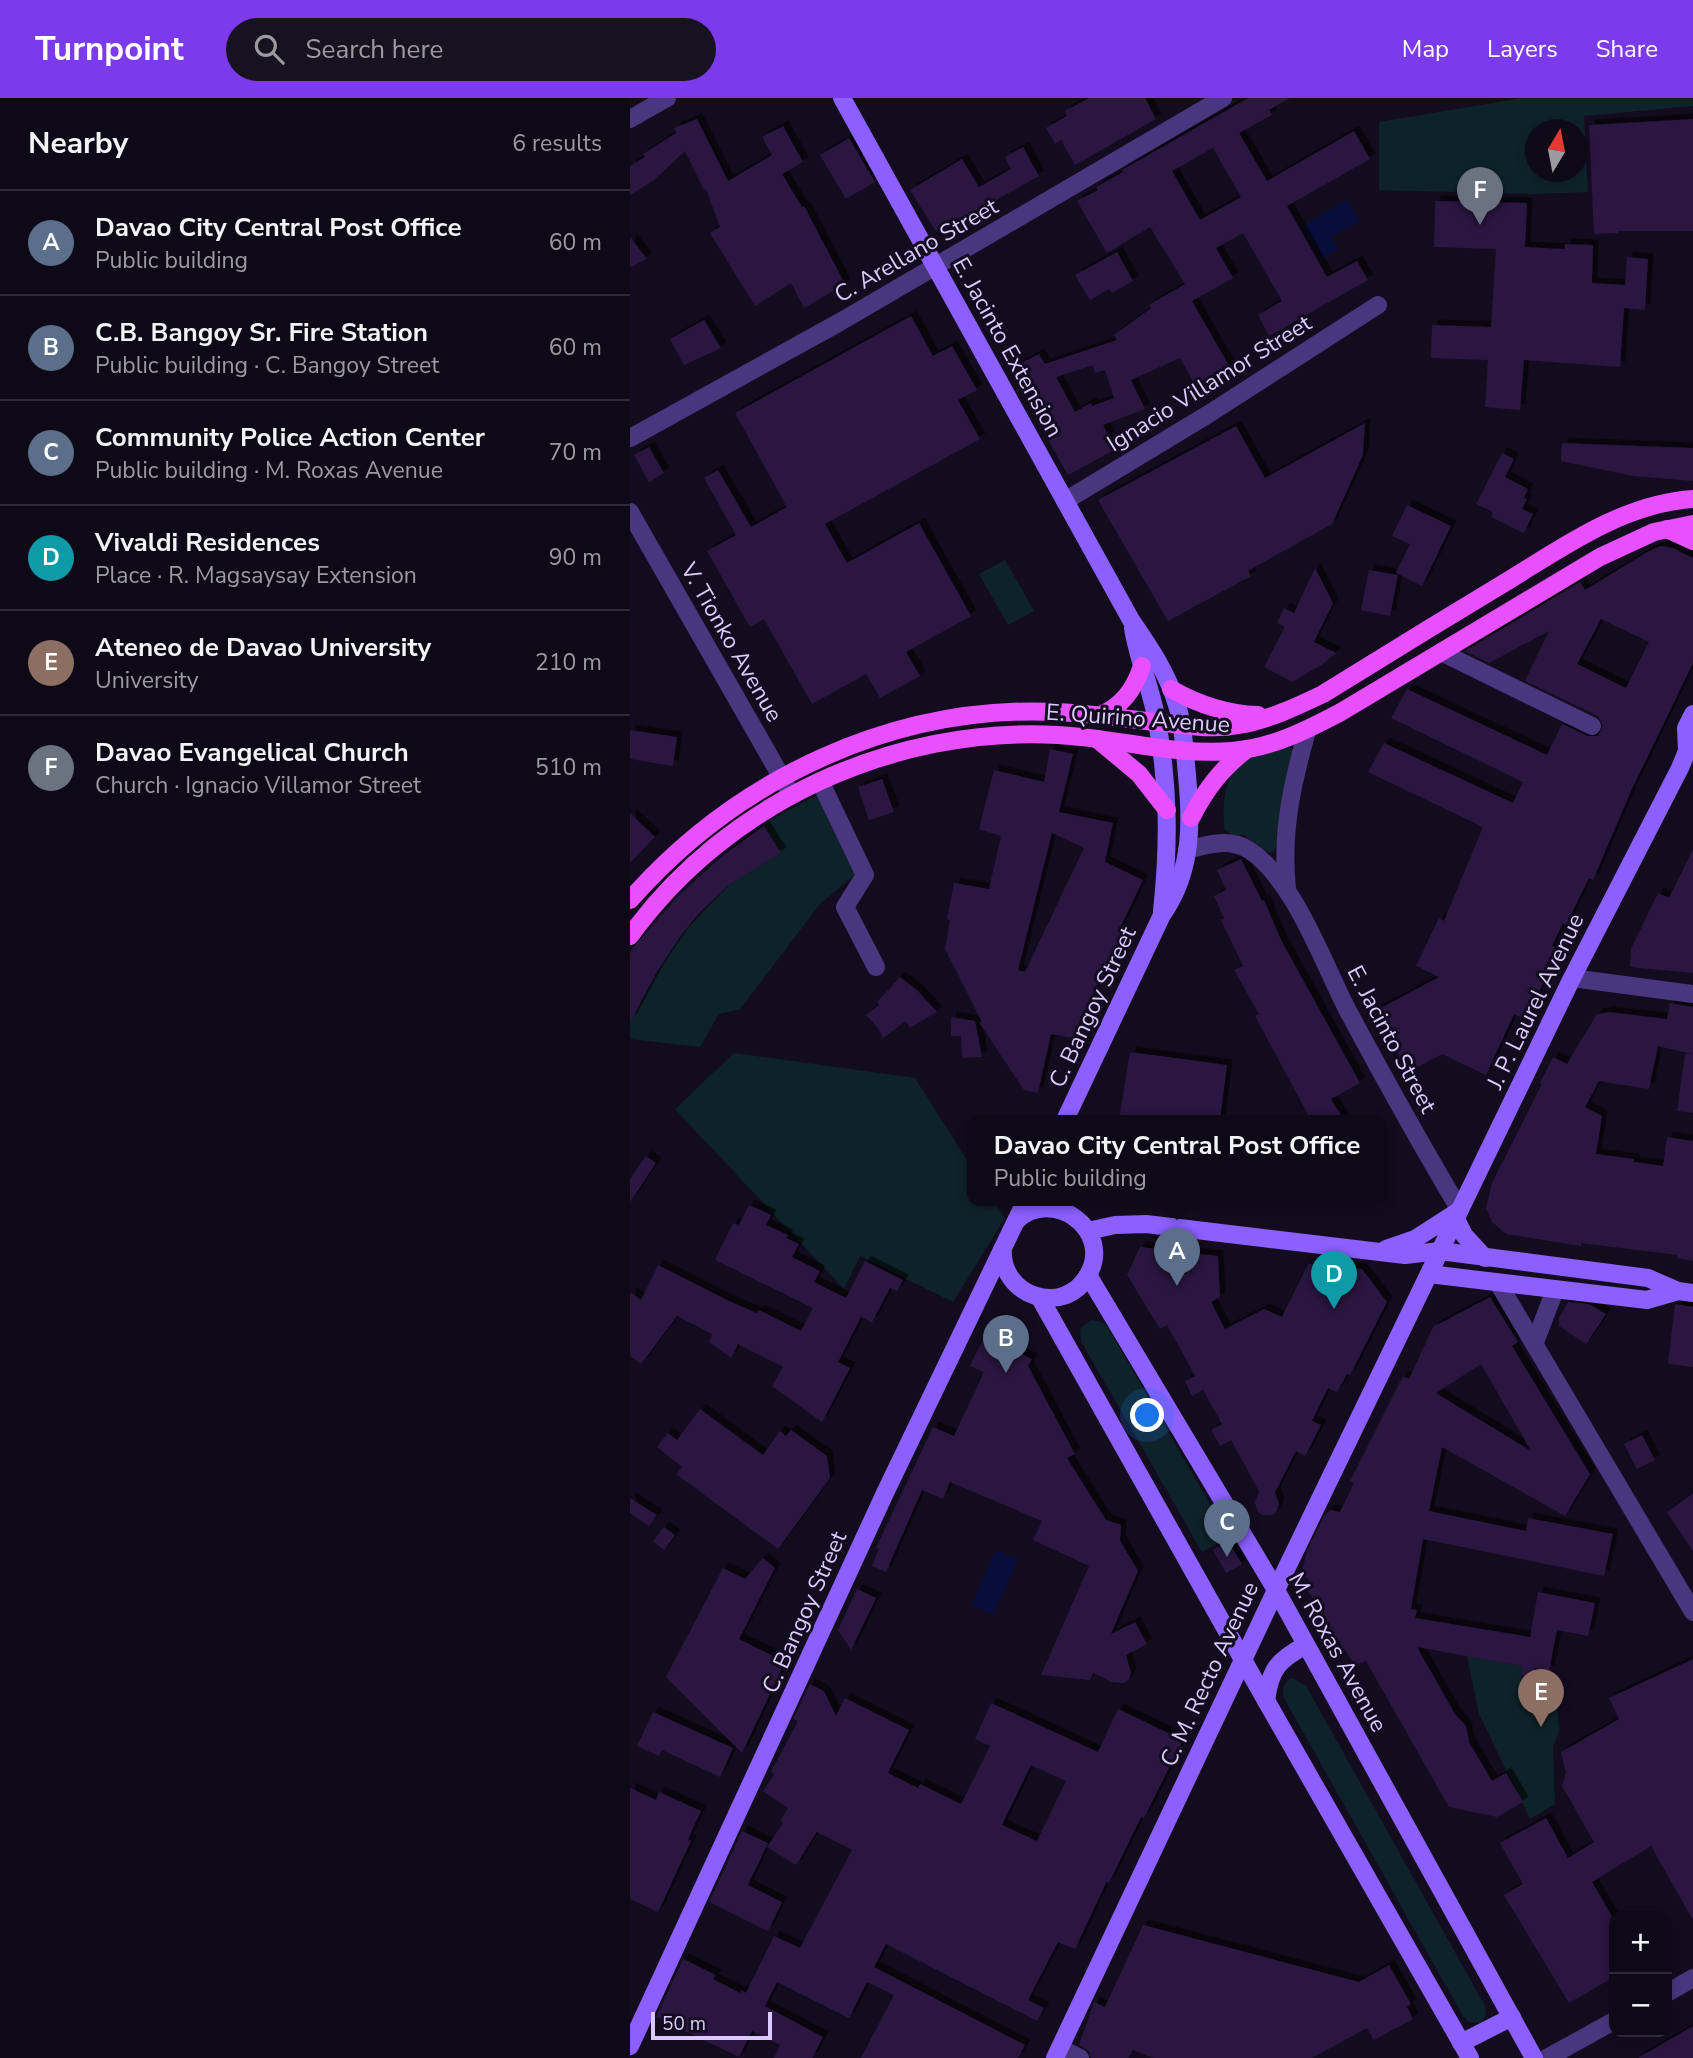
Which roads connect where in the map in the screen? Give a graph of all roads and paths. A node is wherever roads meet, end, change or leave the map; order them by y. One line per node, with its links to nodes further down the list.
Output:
1 (667, 98): 4 (street)
2 (842, 98): 5 (main road, E. Jacinto Extension)
3 (1223, 98): 5 (street, C. Arellano Street)
4 (630, 119)
5 (936, 267): 7 (street, C. Arellano Street); 9 (main road, E. Jacinto Extension)
6 (1378, 305): 9 (street, Ignacio Villamor Street)
7 (630, 438)
8 (1693, 499): 13 (main road, E. Quirino Avenue)
9 (1065, 501): 16 (main road, E. Jacinto Extension)
10 (630, 512): 32 (street, V. Tionko Avenue)
11 (1693, 524): 12 (main road, E. Quirino Avenue)
12 (1667, 529): 14 (main road); 15 (main road, E. Quirino Avenue)
13 (1588, 533): 15 (main road); 20 (main road, E. Quirino Avenue)
14 (1693, 541)
15 (1601, 557): 17 (main road, E. Quirino Avenue)
16 (1131, 620): 18 (main road, E. Jacinto Extension); 19 (main road, E. Jacinto Extension)
17 (1441, 652): 25 (street); 26 (main road, E. Quirino Avenue)
18 (1142, 667): 22 (main road); 23 (main road, E. Jacinto Extension)
19 (1171, 689): 20 (main road); 24 (main road, E. Jacinto Extension)
20 (1278, 714): 24 (main road, E. Quirino Avenue)
21 (1693, 714): 30 (main road, J. P. Laurel Avenue)
22 (1099, 716): 23 (main road, E. Quirino Avenue); 32 (main road, E. Quirino Avenue)
23 (1157, 722): 24 (main road, E. Quirino Avenue); 28 (main road, E. Jacinto Extension)
24 (1182, 725): 31 (main road, E. Jacinto Extension)
25 (1592, 726)
26 (1307, 731): 29 (main road, E. Quirino Avenue); 38 (street, E. Jacinto Street)
27 (1097, 739): 28 (main road, E. Quirino Avenue); 33 (main road, E. Quirino Avenue); 35 (main road)
28 (1160, 747): 31 (main road, E. Quirino Avenue); 35 (main road, C. Bangoy Street)
29 (1247, 749): 31 (main road, E. Quirino Avenue); 36 (main road)
30 (1690, 749): 43 (main road, J. P. Laurel Avenue)
31 (1185, 750): 36 (main road, C. Bangoy Street)
32 (782, 778): 34 (street, V. Tionko Avenue); 39 (main road, E. Quirino Avenue)
33 (820, 781): 34 (main road, E. Quirino Avenue); 42 (street)
34 (792, 795): 41 (main road, E. Quirino Avenue)
35 (1167, 810): 40 (main road, C. Bangoy Street)
36 (1191, 818): 37 (main road, C. Bangoy Street)
37 (1188, 850): 38 (street, E. Jacinto Street); 40 (main road, C. Bangoy Street)
38 (1287, 889): 49 (street, E. Jacinto Street)
39 (630, 900)
40 (1162, 915): 45 (main road, C. Bangoy Street)
41 (630, 936)
42 (876, 967)
43 (1572, 978): 44 (street); 49 (main road, J. P. Laurel Avenue)
44 (1693, 994)
45 (1067, 1115)
46 (1023, 1206): 50 (main road, C. Bangoy Street)
47 (1057, 1206): 50 (main road)
48 (1063, 1206): 51 (main road)
49 (1458, 1214): 53 (main road); 54 (main road, J. P. Laurel Avenue); 56 (main road)
50 (1016, 1222): 52 (main road, C. Bangoy Street)
51 (1088, 1231): 53 (main road); 58 (main road)
52 (1003, 1248): 62 (main road); 73 (main road, C. Bangoy Street)
53 (1379, 1251): 55 (main road)
54 (1440, 1251): 55 (main road); 56 (main road); 57 (main road, J. P. Laurel Avenue)
55 (1405, 1255): 57 (main road)
56 (1485, 1258): 61 (main road)
57 (1429, 1274): 59 (main road); 64 (main road, C. M. Recto Avenue)
58 (1088, 1275): 62 (main road); 64 (main road, M. Roxas Avenue)
59 (1499, 1283): 60 (main road); 63 (street)
60 (1555, 1290): 61 (main road); 63 (street)
61 (1685, 1292)
62 (1040, 1298): 67 (main road)
63 (1535, 1342): 65 (street)
64 (1276, 1590): 66 (main road, M. Roxas Avenue); 67 (main road, C. M. Recto Avenue)
65 (1693, 1612)
66 (1306, 1644): 68 (main road); 71 (main road, M. Roxas Avenue)
67 (1243, 1660): 68 (main road); 75 (main road, C. M. Recto Avenue)
68 (1266, 1701): 74 (main road)
69 (1693, 1978): 70 (street)
70 (1672, 1990)
71 (1512, 2017): 74 (main road); 77 (main road, M. Roxas Avenue)
72 (1609, 2024): 78 (street)
73 (630, 2046)
74 (1466, 2050)
75 (1058, 2053): 76 (street)
76 (1080, 2058)
77 (1534, 2058)
78 (1547, 2058)

